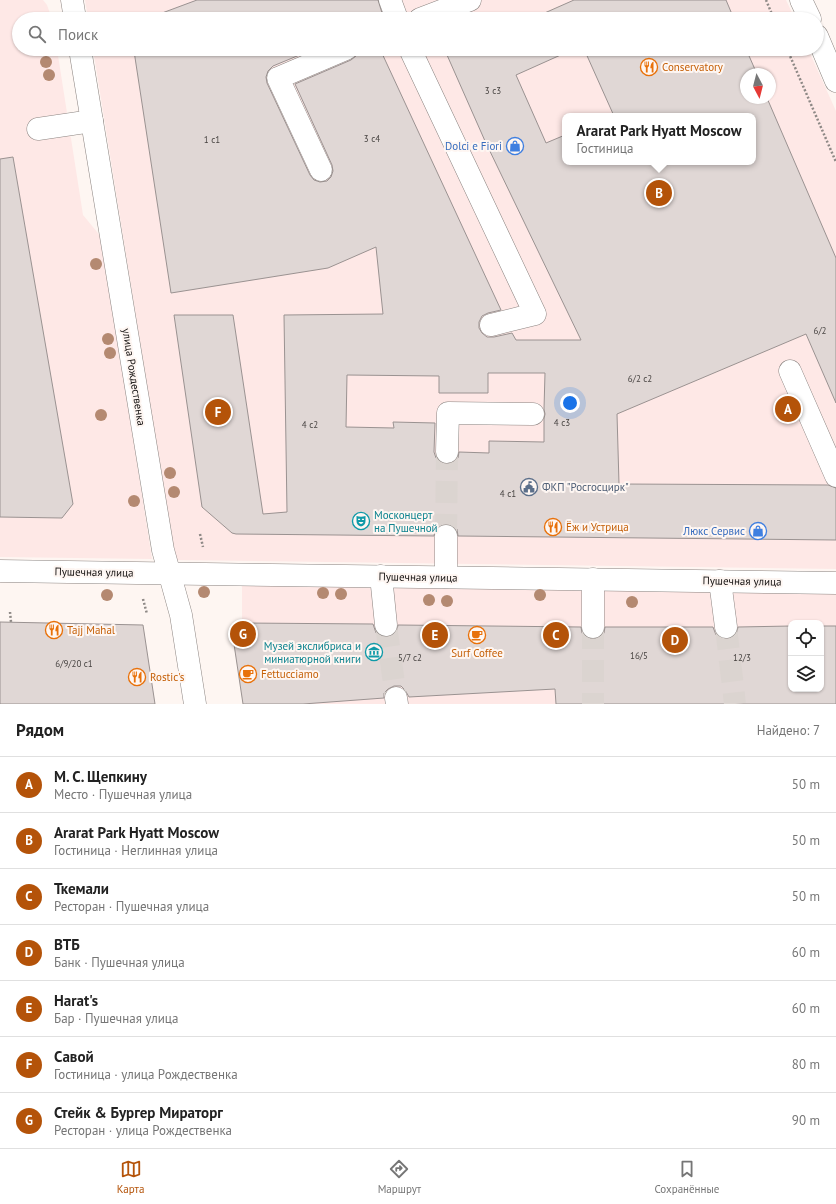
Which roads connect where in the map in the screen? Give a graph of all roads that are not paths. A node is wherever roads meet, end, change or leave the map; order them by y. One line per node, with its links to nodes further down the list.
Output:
1 (72, 0): 5 (street)
2 (390, 0): 6 (street)
3 (470, 0): 7 (street)
4 (801, 0): 8 (street)
5 (74, 12)
6 (394, 12)
7 (438, 12)
8 (807, 12)
9 (824, 52): 13 (street)
10 (81, 56): 14 (street, улица Рождественка)
11 (330, 56): 16 (street)
12 (413, 56): 17 (street)
13 (836, 80)
14 (92, 121): 15 (street); 24 (street, улица Рождественка)
15 (38, 129)
16 (321, 170)
17 (491, 325)
18 (790, 371): 21 (street)
19 (533, 414): 20 (street)
20 (447, 452)
21 (836, 476)
22 (446, 536): 26 (street)
23 (0, 571): 24 (street, Пушечная улица)
24 (170, 573): 25 (street, Пушечная улица); 33 (street, улица Рождественка)
25 (380, 576): 26 (street, Пушечная улица); 30 (street)
26 (446, 577): 27 (street, Пушечная улица)
27 (593, 579): 28 (street, Пушечная улица); 31 (street)
28 (720, 581): 29 (street, Пушечная улица); 32 (street)
29 (836, 583)
30 (386, 624)
31 (593, 627)
32 (726, 627)
33 (195, 704)

